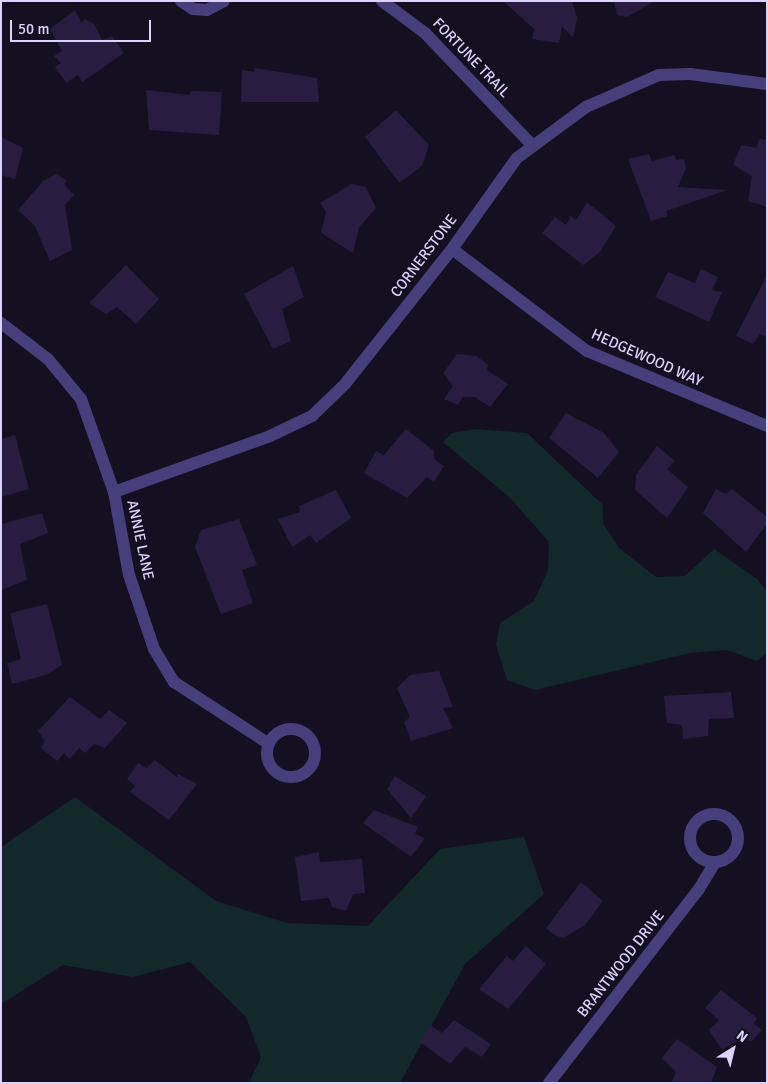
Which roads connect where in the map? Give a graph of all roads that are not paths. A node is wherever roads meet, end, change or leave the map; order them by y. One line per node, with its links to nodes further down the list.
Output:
1 (181, 1): 2 (street)
2 (224, 1)
3 (382, 1): 5 (street, FORTUNE TRAIL)
4 (767, 84): 5 (street, CORNERSTONE)
5 (531, 144): 6 (street, CORNERSTONE)
6 (452, 249): 8 (street, HEDGEWOOD WAY); 9 (street, CORNERSTONE)
7 (1, 323): 9 (street, ANNIE LANE)
8 (767, 426)
9 (114, 492): 10 (street, ANNIE LANE)
10 (269, 744)
11 (715, 862): 12 (street, BRANTWOOD DRIVE)
12 (549, 1083)

